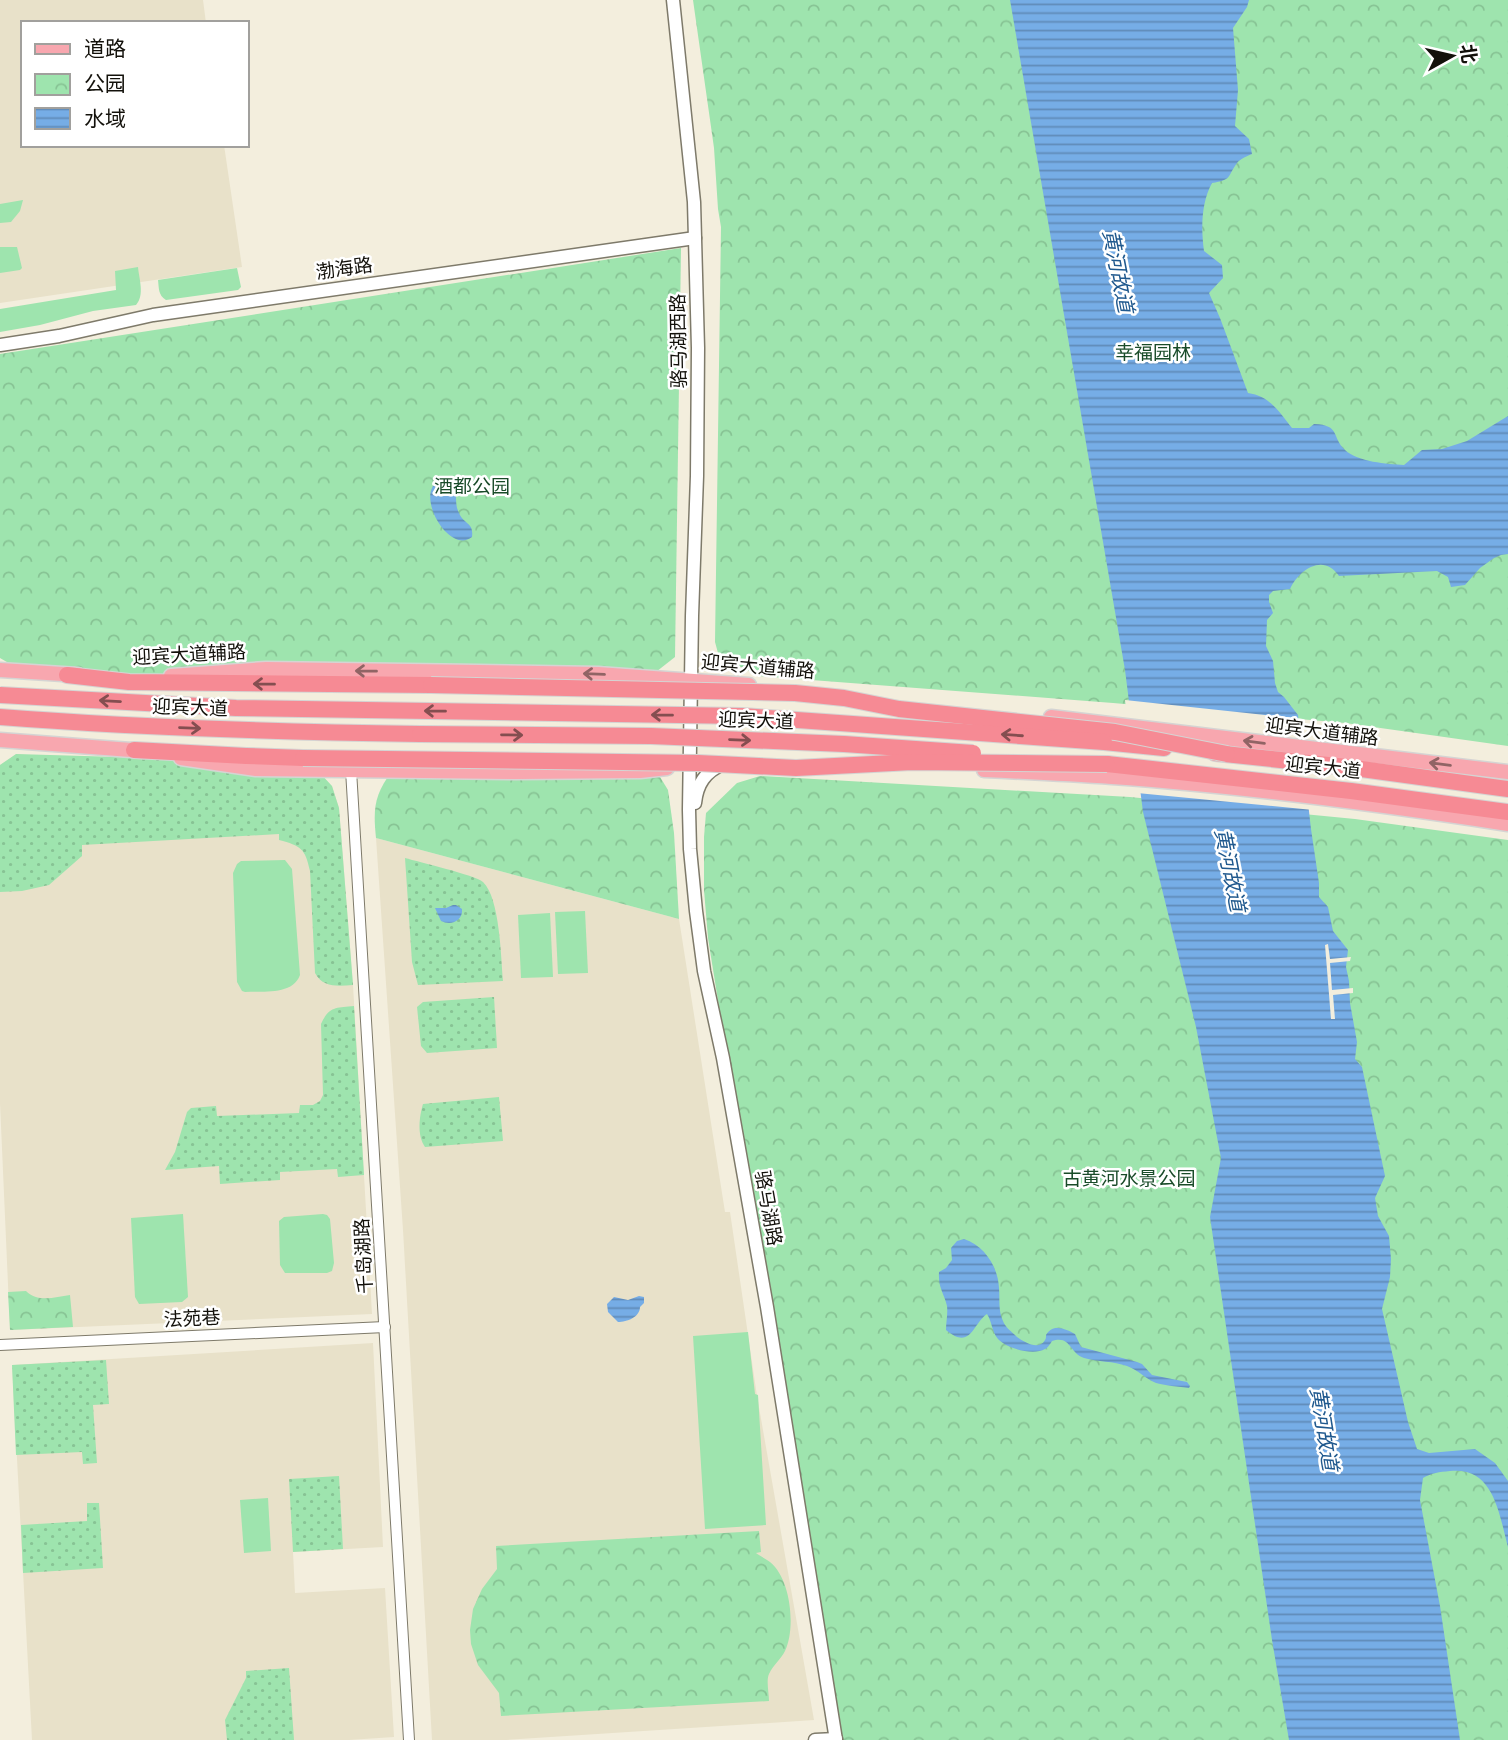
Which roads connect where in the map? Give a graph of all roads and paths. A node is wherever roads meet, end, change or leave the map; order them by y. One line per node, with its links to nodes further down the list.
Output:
1 (673, 0): 2 (street, 骆马湖西路)
2 (695, 238): 3 (street, 渤海路); 7 (street, 骆马湖西路)
3 (0, 345)
4 (0, 663): 6 (main road)
5 (0, 670): 6 (main road, 迎宾大道辅路)
6 (67, 675): 7 (main road, 迎宾大道辅路, one-way to 6); 12 (highway, one-way to 6, bridge)
7 (692, 681): 14 (street, 骆马湖路); 17 (main road, 迎宾大道辅路, one-way to 7)
8 (0, 695): 12 (highway, 迎宾大道, one-way to 8, bridge)
9 (0, 717): 16 (highway, 迎宾大道, one-way to 16, bridge)
10 (0, 743): 11 (main road)
11 (134, 750): 15 (main road); 16 (highway, bridge)
12 (1227, 754): 18 (highway, 迎宾大道)
13 (731, 761): 14 (main road); 16 (main road); 21 (street)
14 (690, 766): 15 (main road); 21 (street, 骆马湖路)
15 (351, 770): 22 (street, 千岛湖路)
16 (1106, 771): 19 (highway, 迎宾大道); 20 (main road)
17 (1508, 772)
18 (1508, 789)
19 (1508, 812)
20 (1508, 824)
21 (704, 971): 24 (street, 骆马湖路)
22 (385, 1327): 23 (street, 法苑巷); 25 (street, 千岛湖路)
23 (0, 1345)
24 (836, 1739): 26 (street)
25 (409, 1740)
26 (815, 1740)

